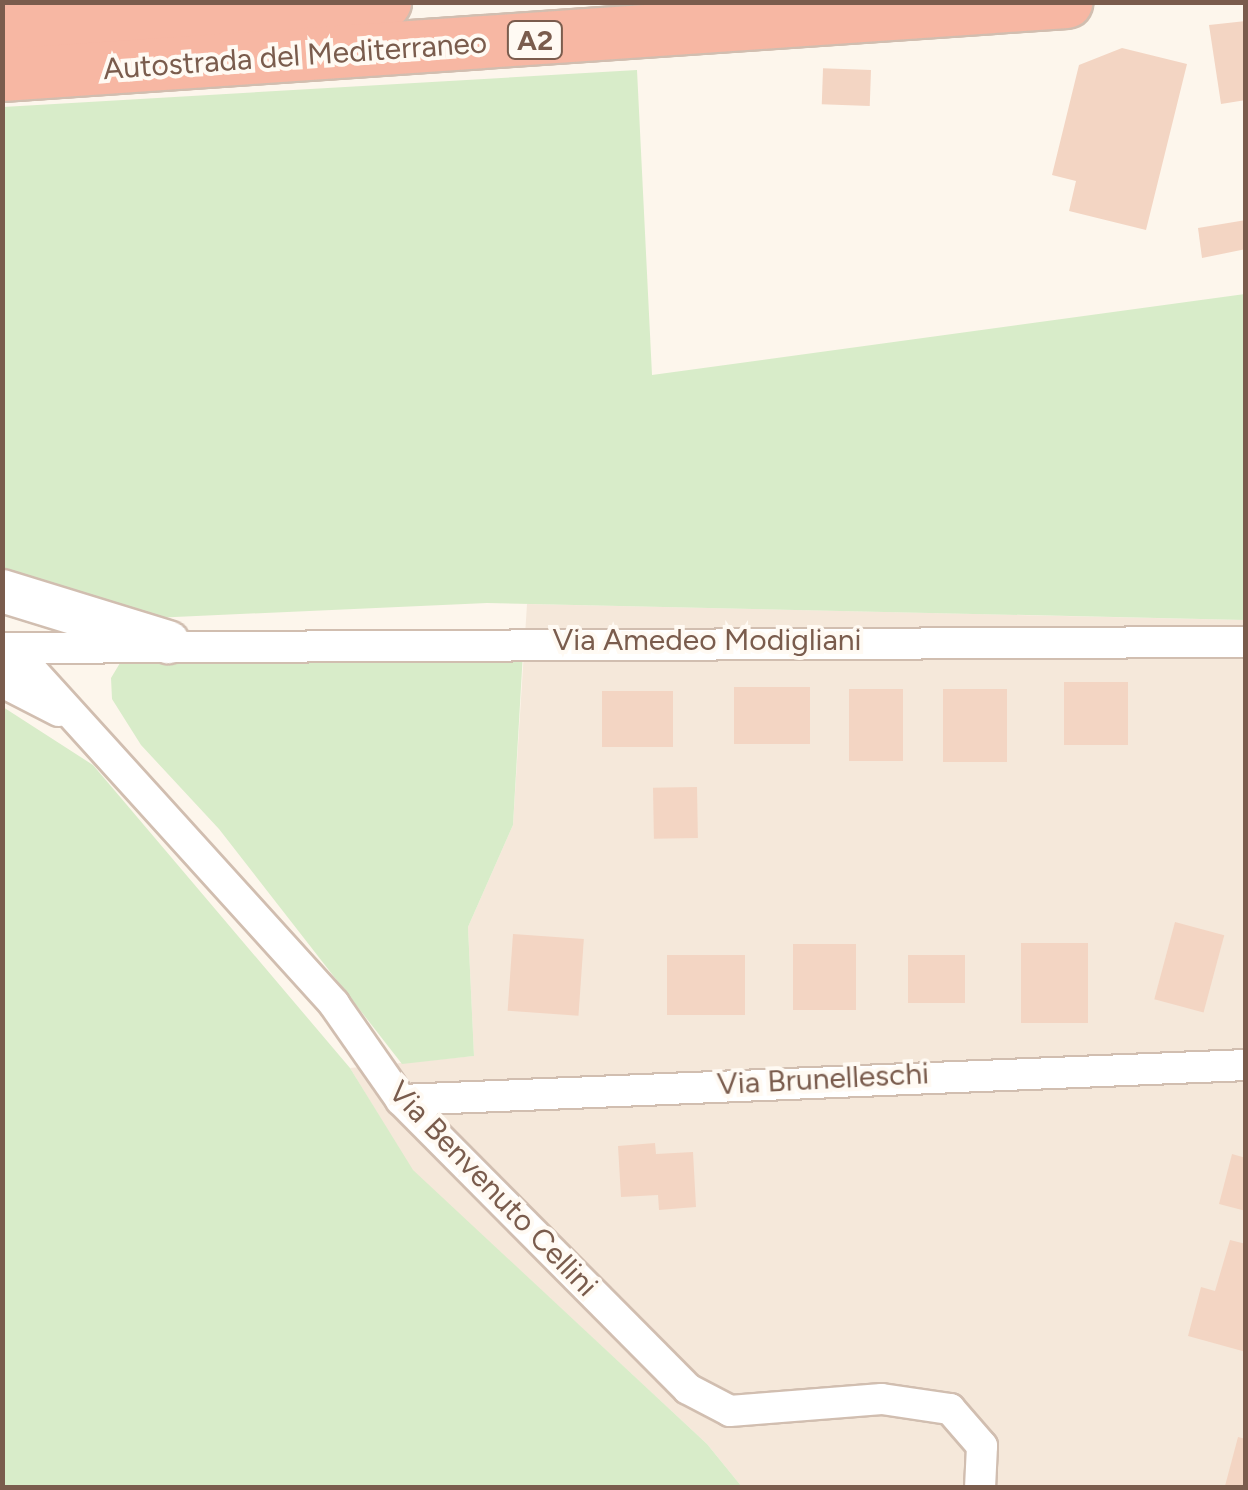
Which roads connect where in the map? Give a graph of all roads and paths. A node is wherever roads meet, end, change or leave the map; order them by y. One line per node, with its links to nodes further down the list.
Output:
1 (385, 2): 3 (highway, Autostrada del Mediterraneo)
2 (1067, 2): 4 (highway, Autostrada del Mediterraneo / A2)
3 (2, 27)
4 (2, 75)
5 (2, 591): 6 (main road)
6 (168, 642): 7 (street, Via Amedeo Modigliani); 8 (street, Via Amedeo Modigliani)
7 (1246, 642)
8 (68, 646): 9 (street, Via Amedeo Modigliani); 11 (street)
9 (2, 653): 11 (street, Via Benvenuto Cellini)
10 (2, 682): 11 (street, Via Benvenuto Cellini)
11 (66, 714): 13 (street, Via Benvenuto Cellini)
12 (1246, 1065): 13 (street, Via Brunelleschi)
13 (401, 1100): 14 (street, Via Benvenuto Cellini)
14 (980, 1488)

